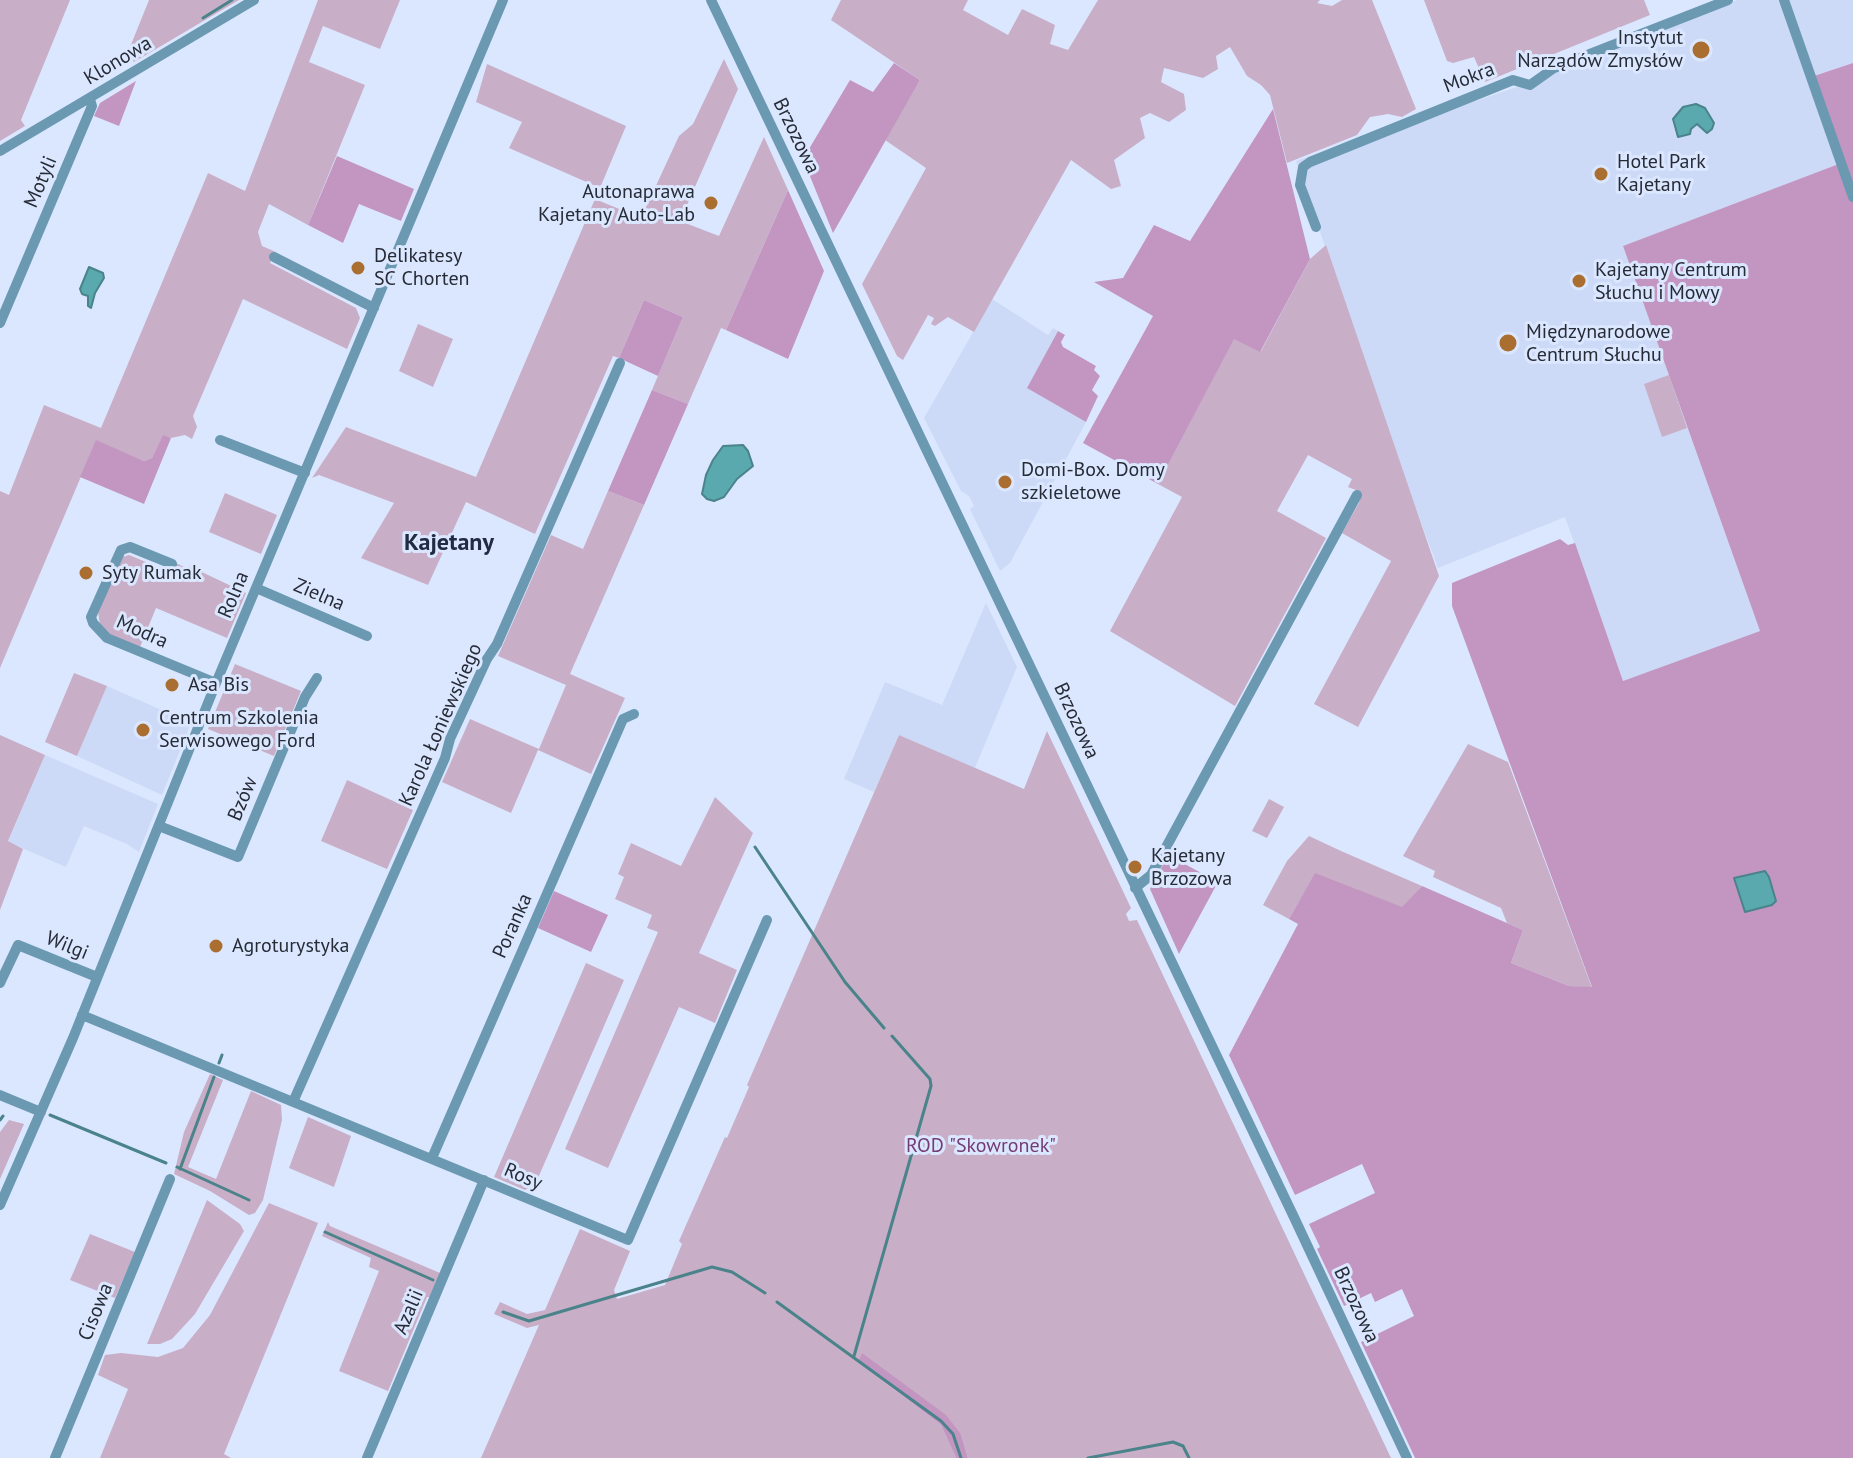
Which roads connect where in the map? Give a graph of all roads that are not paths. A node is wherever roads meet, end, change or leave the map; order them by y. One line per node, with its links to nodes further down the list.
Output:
1 (254, 0): 6 (street, Klonowa)
2 (503, 0): 11 (street, Rolna)
3 (711, 0): 24 (street, Brzozowa)
4 (1728, 0): 9 (street, Mokra)
5 (1784, 0): 8 (street)
6 (90, 99): 7 (street, Klonowa); 12 (street, Motyli)
7 (0, 151)
8 (1853, 197)
9 (1316, 227)
10 (274, 257): 11 (street)
11 (374, 308): 15 (street, Rolna)
12 (0, 323)
13 (620, 363): 30 (street, Karola Łoniewskiego)
14 (220, 440): 15 (street)
15 (305, 473): 18 (street, Rolna)
16 (1357, 495): 24 (street)
17 (172, 564): 21 (street, Modra)
18 (256, 588): 19 (street, Zielna); 21 (street, Rolna)
19 (367, 636)
20 (317, 678): 23 (street, Bzów)
21 (216, 683): 23 (street, Rolna)
22 (634, 714): 32 (street, Poranka)
23 (159, 826): 26 (street, Rolna)
24 (1135, 888): 38 (street, Brzozowa)
25 (767, 920): 34 (street, Rosy)
26 (97, 977): 27 (street, Wilgi); 28 (street, Rolna)
27 (0, 983)
28 (82, 1015): 30 (street, Rosy); 31 (street, Rolna)
29 (0, 1095): 31 (street)
30 (293, 1102): 32 (street, Rosy)
31 (41, 1112): 35 (street, Rolna)
32 (432, 1158): 34 (street, Rosy)
33 (170, 1179): 36 (street, Cisowa)
34 (484, 1180): 37 (street, Azalii)
35 (0, 1205)
36 (55, 1458)
37 (367, 1458)
38 (1407, 1458)

